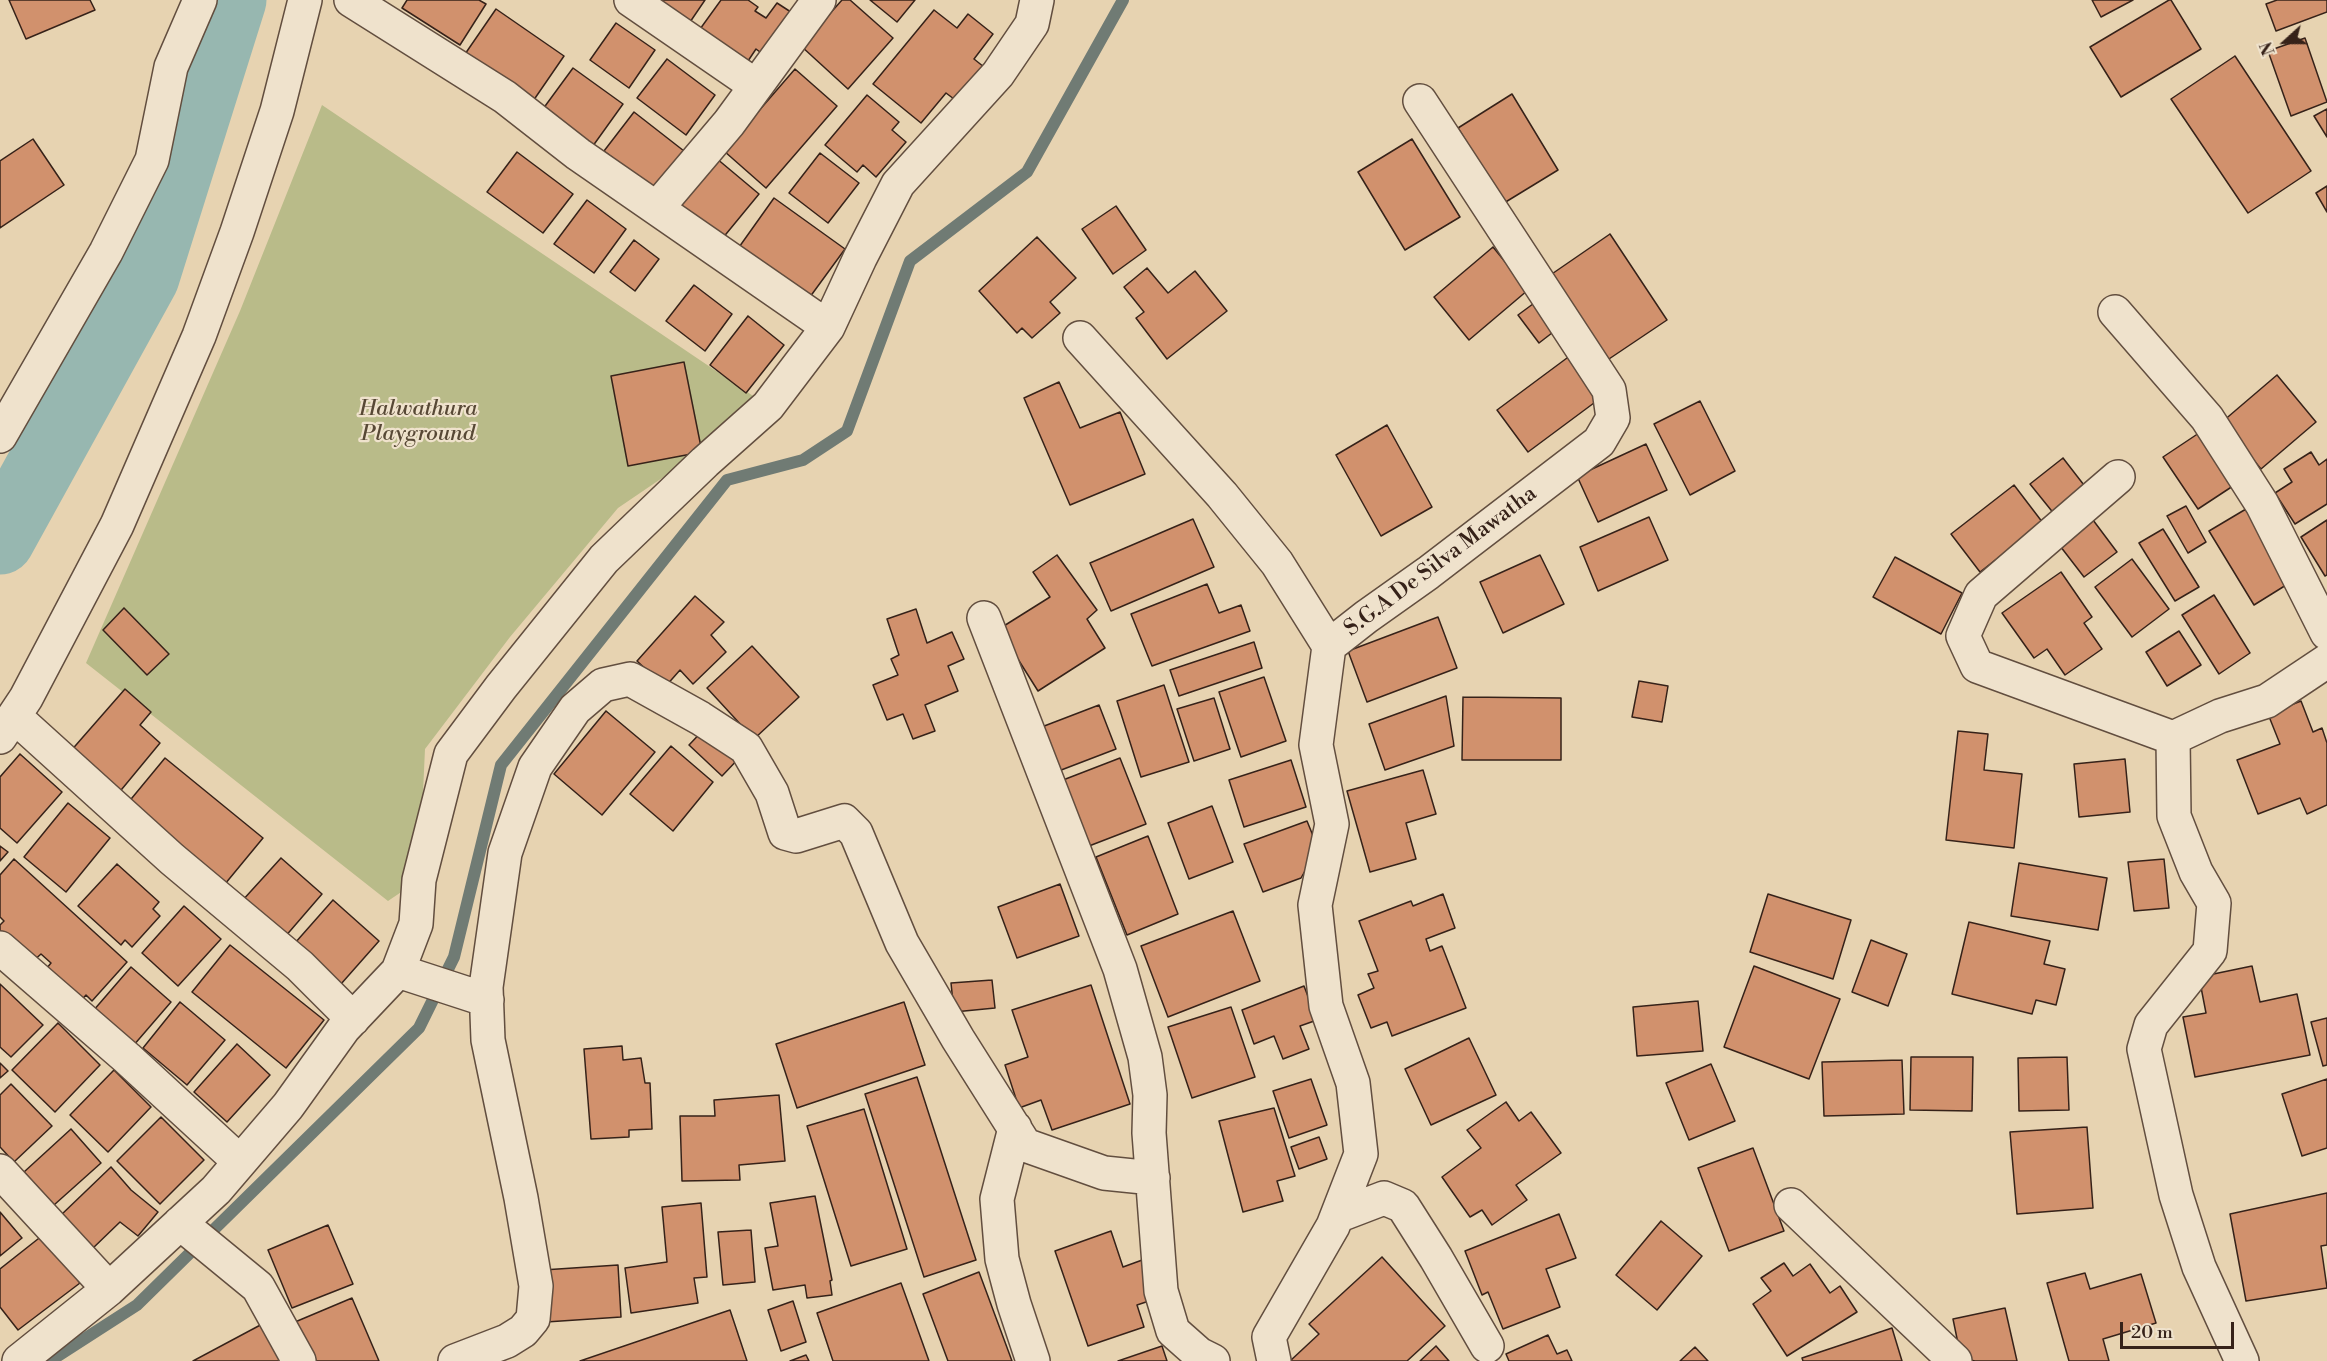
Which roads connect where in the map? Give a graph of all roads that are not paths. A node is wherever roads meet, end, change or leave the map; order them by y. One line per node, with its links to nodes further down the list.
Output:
1 (201, 0): 13 (street)
2 (305, 0): 19 (street)
3 (351, 0): 9 (street)
4 (631, 0): 7 (street)
5 (819, 0): 7 (street)
6 (1038, 0): 11 (street)
7 (756, 86): 9 (street)
8 (1420, 101): 17 (street, S.G.A De Silva Mawatha)
9 (657, 208): 11 (street)
10 (2115, 312): 16 (street)
11 (828, 327): 22 (street)
12 (1080, 338): 17 (street)
13 (0, 436)
14 (2118, 477): 20 (street)
15 (984, 618): 28 (street)
16 (2327, 633)
17 (1329, 646): 30 (street, S.G.A De Silva Mawatha)
18 (2327, 661): 20 (street)
19 (7, 726): 24 (street)
20 (2173, 738): 41 (street)
21 (0, 948): 26 (street)
22 (398, 971): 23 (street); 24 (street)
23 (487, 1000): 25 (street); 36 (street)
24 (353, 1019): 26 (street)
25 (1015, 1128): 28 (street); 37 (street)
26 (240, 1162): 31 (street)
27 (0, 1171): 32 (street)
28 (1153, 1178): 38 (street)
29 (1791, 1205): 40 (street)
30 (1337, 1216): 33 (street); 39 (street, S.G.A De Silva Mawatha)
31 (180, 1223): 32 (street); 35 (street)
32 (109, 1289): 34 (street)
33 (1487, 1346)
34 (19, 1361)
35 (299, 1361)
36 (455, 1361)
37 (1033, 1361)
38 (1213, 1361)
39 (1274, 1361)
40 (1955, 1361)
41 (2242, 1361)

